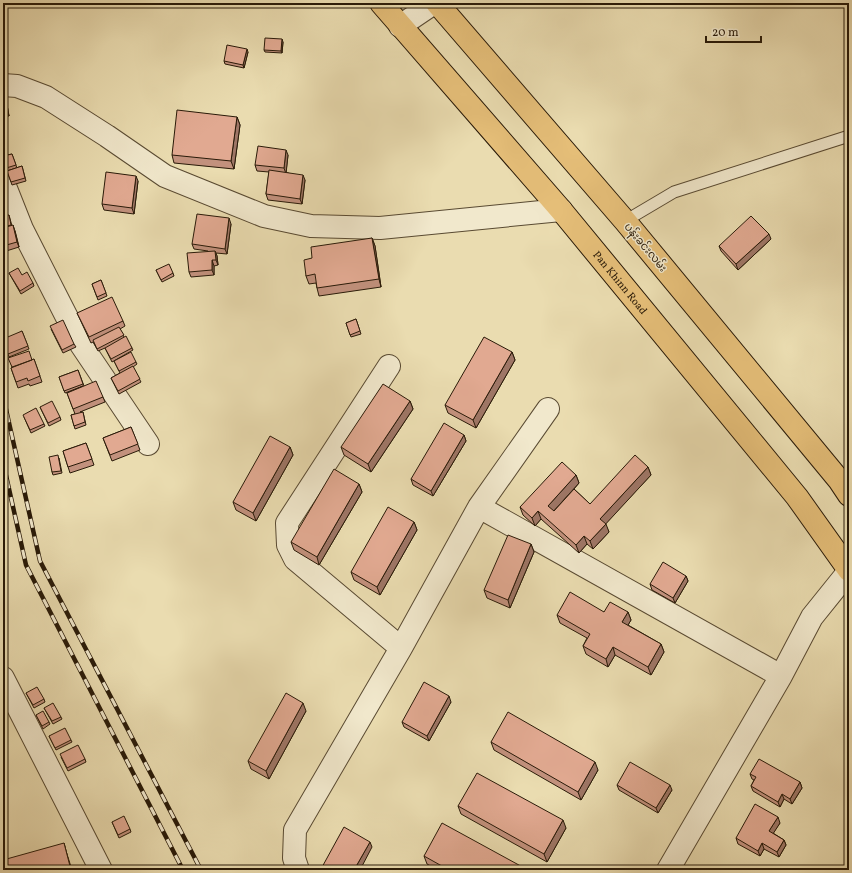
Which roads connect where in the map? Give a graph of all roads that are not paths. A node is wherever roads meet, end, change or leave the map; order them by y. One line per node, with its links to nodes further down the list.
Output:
1 (381, 3): 4 (main road, Pan Khinn Road)
2 (434, 3): 4 (street)
3 (437, 3): 9 (main road, ပန်းခင်းလမ်း)
4 (400, 26): 8 (main road, Pan Khinn Road)
5 (3, 86): 8 (street)
6 (849, 136): 9 (lane)
7 (3, 181): 12 (street)
8 (561, 210): 15 (main road, Pan Khinn Road)
9 (625, 221): 13 (main road, ပန်းခင်းလမ်း)
10 (389, 366): 16 (street)
11 (548, 409): 14 (street)
12 (148, 444)
13 (846, 487)
14 (479, 507): 16 (street); 17 (street)
15 (849, 570): 17 (street)
16 (401, 648): 21 (street)
17 (781, 676): 19 (street)
18 (3, 678): 20 (street)
19 (671, 869)
20 (102, 870)
21 (298, 870)

